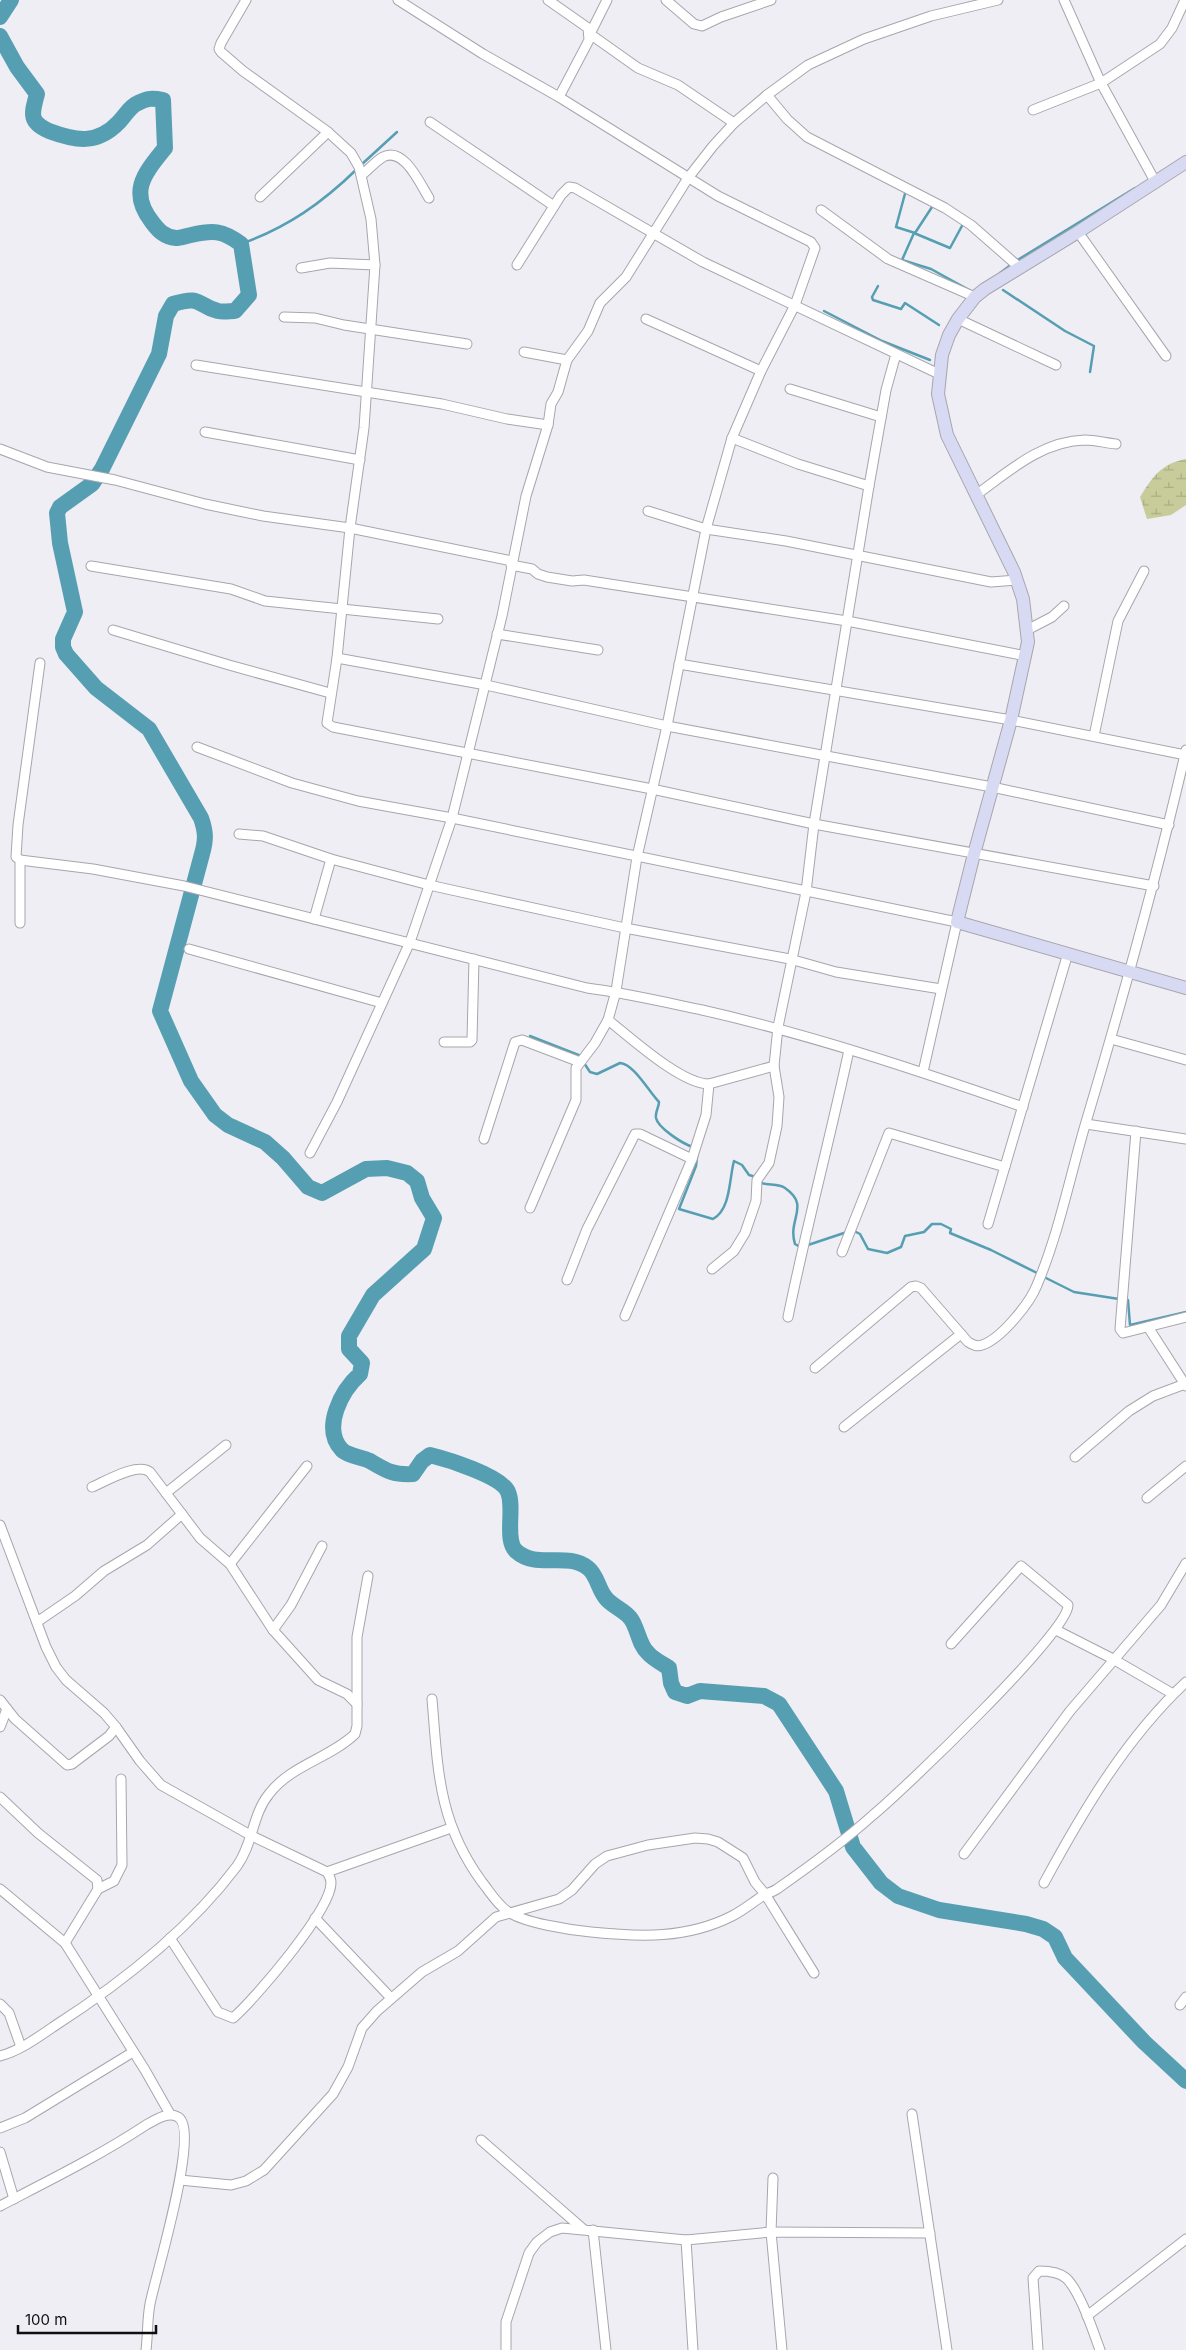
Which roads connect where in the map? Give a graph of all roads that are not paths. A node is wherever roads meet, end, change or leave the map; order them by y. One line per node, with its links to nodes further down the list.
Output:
1 (246, 0): 17 (street)
2 (398, 0): 13 (street)
3 (548, 0): 10 (street)
4 (607, 0): 10 (street)
5 (666, 0): 6 (street)
6 (771, 0)
7 (998, 0): 12 (street)
8 (1064, 0): 11 (street)
9 (1185, 0): 11 (street)
10 (590, 34): 13 (street); 16 (street)
11 (1101, 82): 14 (street); 21 (street)
12 (767, 94): 16 (street); 30 (street)
13 (559, 97): 20 (street)
14 (1033, 110)
15 (430, 122): 24 (street)
16 (734, 123): 20 (street)
17 (328, 132): 19 (street); 22 (street)
18 (1186, 162): 21 (main road)
19 (361, 174): 23 (street); 28 (street)
20 (688, 178): 27 (street); 33 (street)
21 (1156, 183): 26 (main road)
22 (260, 197)
23 (429, 198)
24 (554, 206): 27 (street); 29 (street)
25 (821, 210): 32 (street)
26 (1078, 232): 30 (main road); 41 (street)
27 (654, 233): 33 (street); 42 (street)
28 (375, 265): 31 (street); 37 (street)
29 (517, 265)
30 (1018, 266): 32 (main road)
31 (301, 268)
32 (975, 297): 36 (main road)
33 (794, 305): 40 (street); 45 (street)
34 (284, 317): 37 (street)
35 (646, 319): 45 (street)
36 (958, 319): 44 (street); 46 (main road)
37 (372, 329): 38 (street); 48 (street)
38 (466, 344)
39 (524, 352): 42 (street)
40 (896, 354): 46 (street); 49 (street)
41 (1166, 356)
42 (567, 360): 50 (street)
43 (196, 365): 48 (street)
44 (1056, 365)
45 (761, 371): 52 (street)
46 (939, 374): 57 (main road)
47 (790, 389): 49 (street)
48 (368, 392): 50 (street); 55 (street)
49 (881, 417): 56 (street)
50 (548, 425): 62 (street)
51 (205, 432): 55 (street)
52 (732, 438): 56 (street); 60 (street)
53 (1116, 444): 57 (street)
54 (0, 449): 59 (street)
55 (360, 460): 59 (street)
56 (869, 486): 61 (street)
57 (976, 495): 65 (main road)
58 (648, 511): 60 (street)
59 (350, 528): 62 (street); 68 (street)
60 (706, 529): 61 (street); 66 (street)
61 (858, 555): 65 (street); 70 (street)
62 (511, 563): 66 (street); 73 (street)
63 (91, 566): 68 (street)
64 (1144, 571): 84 (street)
65 (1017, 580): 72 (main road)
66 (692, 598): 70 (street); 78 (street)
67 (1064, 606): 72 (street)
68 (342, 608): 69 (street); 76 (street)
69 (438, 619)
70 (847, 621): 75 (street); 80 (street)
71 (114, 630): 81 (street)
72 (1028, 630): 75 (main road)
73 (498, 634): 74 (street); 79 (street)
74 (598, 650)
75 (1026, 656): 82 (main road)
76 (337, 658): 79 (street); 81 (street)
77 (40, 663): 98 (street)
78 (678, 664): 80 (street); 83 (street)
79 (486, 685): 83 (street); 87 (street)
80 (836, 691): 82 (street); 88 (street)
81 (330, 693): 87 (street)
82 (1011, 720): 84 (street); 89 (main road)
83 (667, 726): 88 (street); 90 (street)
84 (1094, 736): 86 (street)
85 (197, 747): 91 (street)
86 (1186, 753): 93 (street)
87 (469, 754): 90 (street); 91 (street)
88 (826, 756): 89 (street); 92 (street)
89 (992, 787): 93 (street); 95 (main road)
90 (652, 789): 92 (street); 96 (street)
91 (452, 818): 96 (street); 99 (street)
92 (814, 824): 95 (street); 101 (street)
93 (1169, 825): 100 (street)
94 (239, 834): 97 (street)
95 (974, 854): 100 (street); 103 (main road)
96 (637, 857): 101 (street); 105 (street)
97 (331, 859): 99 (street); 102 (street)
98 (20, 860): 102 (street); 104 (street)
99 (429, 886): 105 (street); 106 (street)
100 (1154, 886): 111 (street)
101 (806, 892): 103 (street); 110 (street)
102 (314, 919): 106 (street)
103 (958, 922): 108 (main road); 113 (street)
104 (20, 923)
105 (625, 928): 110 (street); 114 (street)
106 (410, 942): 109 (street); 115 (street)
107 (189, 949): 115 (street)
108 (1068, 953): 111 (main road); 126 (street)
109 (474, 959): 114 (street); 119 (street)
110 (790, 959): 113 (street); 117 (street)
111 (1131, 971): 112 (main road); 118 (street)
112 (1186, 988)
113 (941, 990): 124 (street)
114 (616, 991): 116 (street); 117 (street)
115 (382, 1003): 131 (street)
116 (608, 1020): 122 (street); 125 (street)
117 (778, 1027): 120 (street); 123 (street)
118 (1111, 1039): 121 (street); 127 (street)
119 (444, 1042)
120 (849, 1050): 124 (street); 140 (street)
121 (1186, 1060)
122 (580, 1062): 129 (street); 134 (street)
123 (774, 1066): 125 (street); 137 (street)
124 (923, 1072): 126 (street)
125 (709, 1084): 132 (street)
126 (1023, 1107): 133 (street)
127 (1086, 1124): 128 (street); 143 (street)
128 (1136, 1131): 130 (street); 142 (street)
129 (484, 1139)
130 (1186, 1139)
131 (310, 1153)
132 (692, 1159): 138 (street); 139 (street)
133 (1005, 1167): 135 (street); 136 (street)
134 (530, 1208)
135 (988, 1224)
136 (842, 1252)
137 (712, 1269)
138 (566, 1280)
139 (625, 1316)
140 (788, 1317)
141 (1186, 1317): 142 (street)
142 (1148, 1327): 145 (street)
143 (961, 1334): 144 (street); 146 (street)
144 (815, 1368)
145 (1185, 1385): 148 (street)
146 (844, 1426)
147 (226, 1445): 152 (street)
148 (1075, 1457)
149 (306, 1466): 158 (street)
150 (1186, 1466): 153 (street)
151 (92, 1486): 152 (street)
152 (166, 1493): 154 (street)
153 (1147, 1498)
154 (182, 1514): 158 (street); 160 (street)
155 (0, 1525): 160 (street)
156 (322, 1546): 161 (street)
157 (1186, 1563): 164 (street)
158 (230, 1564): 161 (street)
159 (368, 1576): 169 (street)
160 (37, 1622): 172 (street)
161 (273, 1630): 169 (street)
162 (1056, 1630): 163 (street); 164 (street); 182 (street)
163 (951, 1644)
164 (1113, 1660): 166 (street); 177 (street)
165 (1186, 1682): 166 (street)
166 (1173, 1694): 179 (street)
167 (432, 1699): 175 (street)
168 (0, 1700): 170 (street)
169 (357, 1704): 176 (street)
170 (7, 1709): 171 (street); 172 (street)
171 (0, 1727)
172 (116, 1727): 176 (street)
173 (121, 1779): 180 (street)
174 (0, 1797): 180 (street)
175 (451, 1828): 178 (street); 183 (street)
176 (252, 1836): 178 (street); 185 (street)
177 (964, 1854)
178 (327, 1872): 184 (street)
179 (1044, 1883)
180 (98, 1889): 186 (street)
181 (1, 1891): 186 (street)
182 (765, 1894): 183 (street); 183 (street); 187 (street)
183 (508, 1912): 190 (street)
184 (315, 1918): 185 (street); 190 (street)
185 (170, 1938): 189 (street)
186 (65, 1943): 189 (street)
187 (814, 1973)
188 (1186, 1997): 192 (street)
189 (99, 1998): 193 (street); 194 (street)
190 (391, 1998): 202 (street)
191 (0, 2004): 193 (street)
192 (1180, 2005)
193 (21, 2047): 195 (street)
194 (133, 2052): 196 (street); 198 (street)
195 (0, 2056)
196 (170, 2114): 202 (street); 203 (street)
197 (912, 2114): 208 (street)
198 (0, 2128)
199 (481, 2140): 205 (street)
200 (0, 2152): 203 (street)
201 (773, 2178): 207 (street)
202 (180, 2180): 212 (street)
203 (14, 2199): 204 (street)
204 (0, 2206)
205 (583, 2229): 206 (street); 213 (street)
206 (594, 2230): 210 (street); 214 (street)
207 (771, 2232): 208 (street); 210 (street); 216 (street)
208 (930, 2233): 217 (street)
209 (1186, 2239): 211 (street)
210 (686, 2240): 215 (street)
211 (1087, 2316): 218 (street); 219 (street)
212 (146, 2350)
213 (506, 2350)
214 (606, 2350)
215 (693, 2350)
216 (782, 2350)
217 (947, 2350)
218 (1038, 2350)
219 (1100, 2350)

